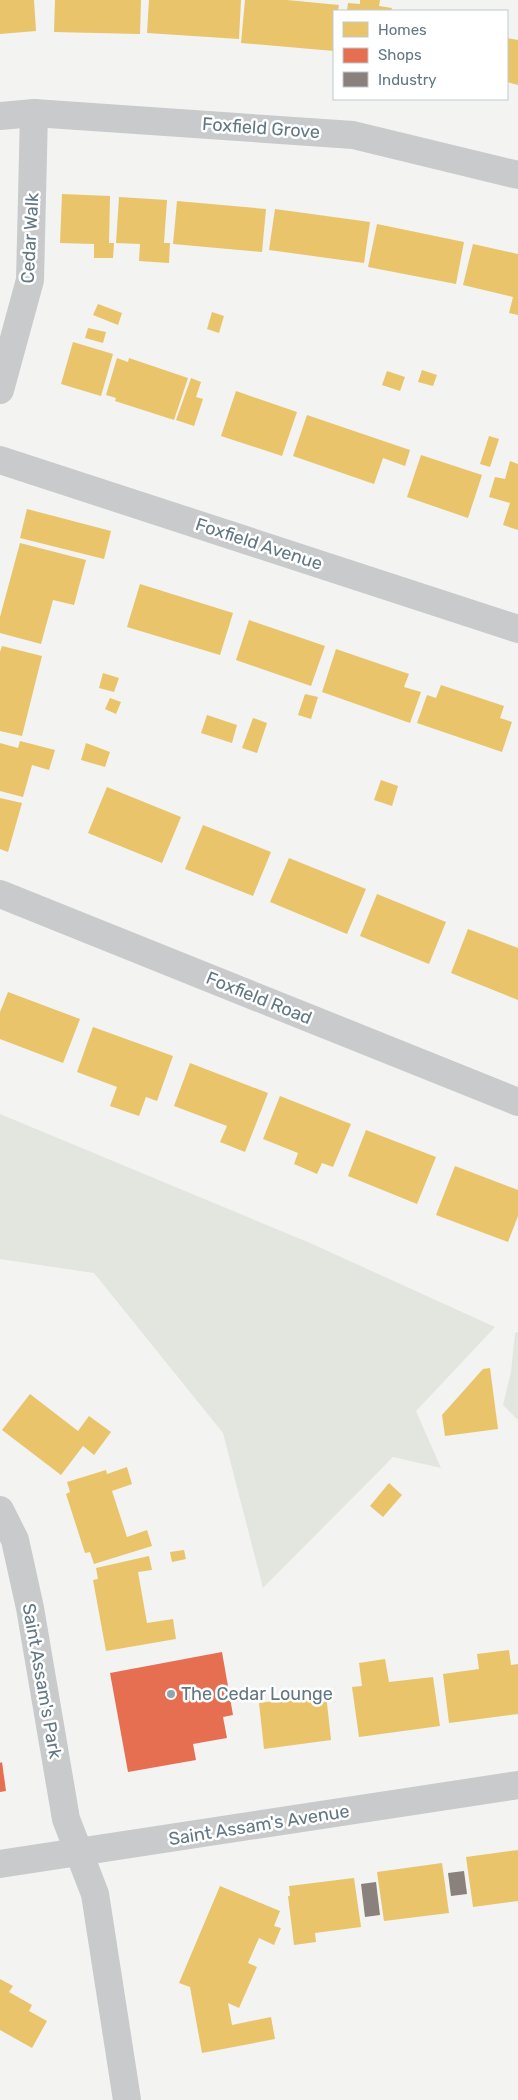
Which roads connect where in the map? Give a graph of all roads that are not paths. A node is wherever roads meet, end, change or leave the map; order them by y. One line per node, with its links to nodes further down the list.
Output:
1 (34, 112): 2 (street, Foxfield Grove); 3 (street, Foxfield Grove); 4 (street, Cedar Walk)
2 (0, 116)
3 (518, 175)
4 (0, 390)
5 (0, 460): 6 (street, Foxfield Avenue)
6 (518, 628)
7 (0, 894): 8 (street, Foxfield Road)
8 (518, 1102)
9 (0, 1510): 11 (street, Saint Assam's Park)
10 (518, 1785): 11 (street, Saint Assam's Avenue)
11 (79, 1853): 12 (street, Saint Assam's Avenue); 13 (street, Saint Assam's Park)
12 (0, 1864)
13 (127, 2100)

